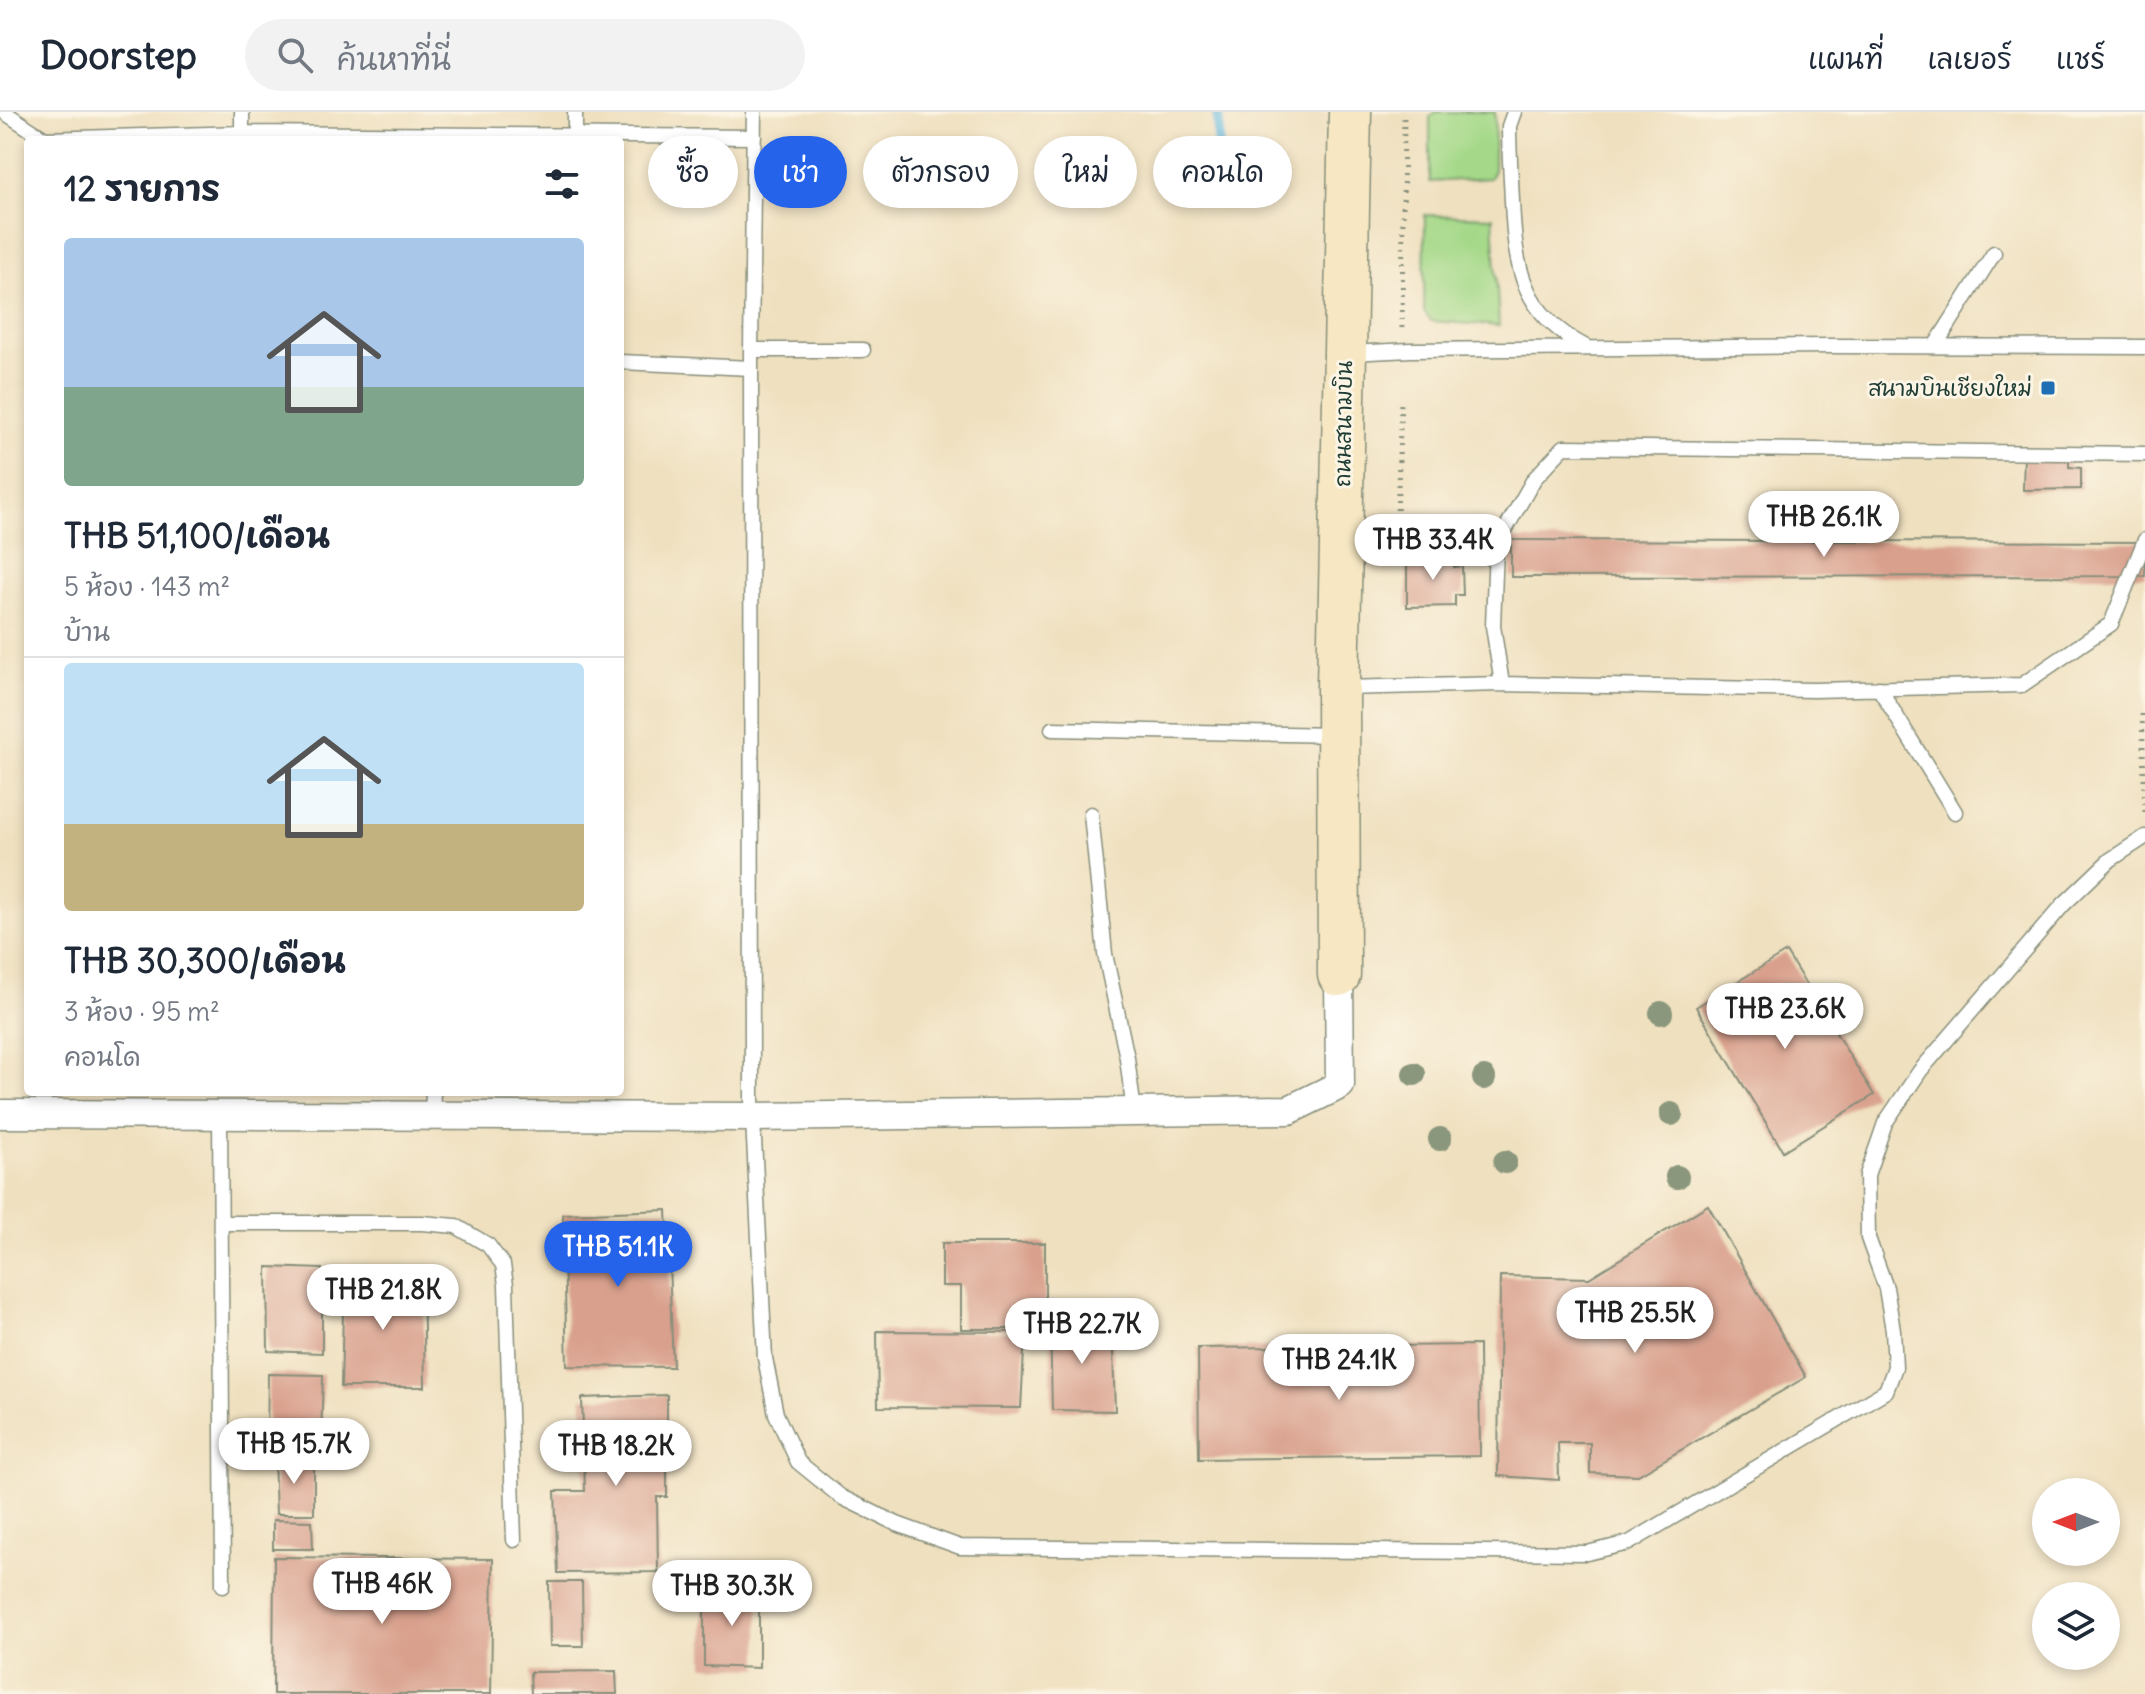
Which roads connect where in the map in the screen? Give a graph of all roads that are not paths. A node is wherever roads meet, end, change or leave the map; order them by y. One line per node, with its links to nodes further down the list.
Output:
1 (4, 112): 8 (lane)
2 (242, 112): 7 (lane)
3 (575, 112): 11 (lane)
4 (754, 112): 12 (lane)
5 (1350, 112): 21 (main road, ถนนสนามบิน)
6 (1514, 112): 18 (lane)
7 (242, 133): 9 (lane); 10 (lane)
8 (40, 136)
9 (144, 136)
10 (492, 136)
11 (575, 136)
12 (754, 136)
13 (624, 137): 14 (lane)
14 (754, 137): 19 (lane)
15 (1994, 253): 16 (lane)
16 (1935, 346): 17 (lane); 18 (lane)
17 (2145, 347)
18 (1590, 349): 21 (lane)
19 (751, 350): 20 (lane); 23 (lane)
20 (863, 350)
21 (1345, 353): 27 (main road, ถนนสนามบิน)
22 (624, 362): 23 (lane)
23 (751, 368): 39 (lane)
24 (2145, 454): 26 (lane)
25 (2145, 540): 28 (lane)
26 (1502, 684): 27 (lane); 28 (lane)
27 (1338, 688): 30 (main road, ถนนสนามบิน)
28 (1879, 688): 31 (lane)
29 (1052, 729): 30 (lane)
30 (1340, 735): 34 (main road, ถนนสนามบิน)
31 (1955, 812)
32 (1091, 814): 36 (lane)
33 (2145, 837): 39 (lane)
34 (1339, 975): 36 (street)
35 (433, 1104): 38 (street); 39 (street)
36 (1134, 1112): 39 (street)
37 (0, 1114): 38 (street)
38 (220, 1114): 40 (lane)
39 (753, 1117)
40 (221, 1223): 41 (lane); 42 (lane)
41 (514, 1540)
42 (223, 1585)

